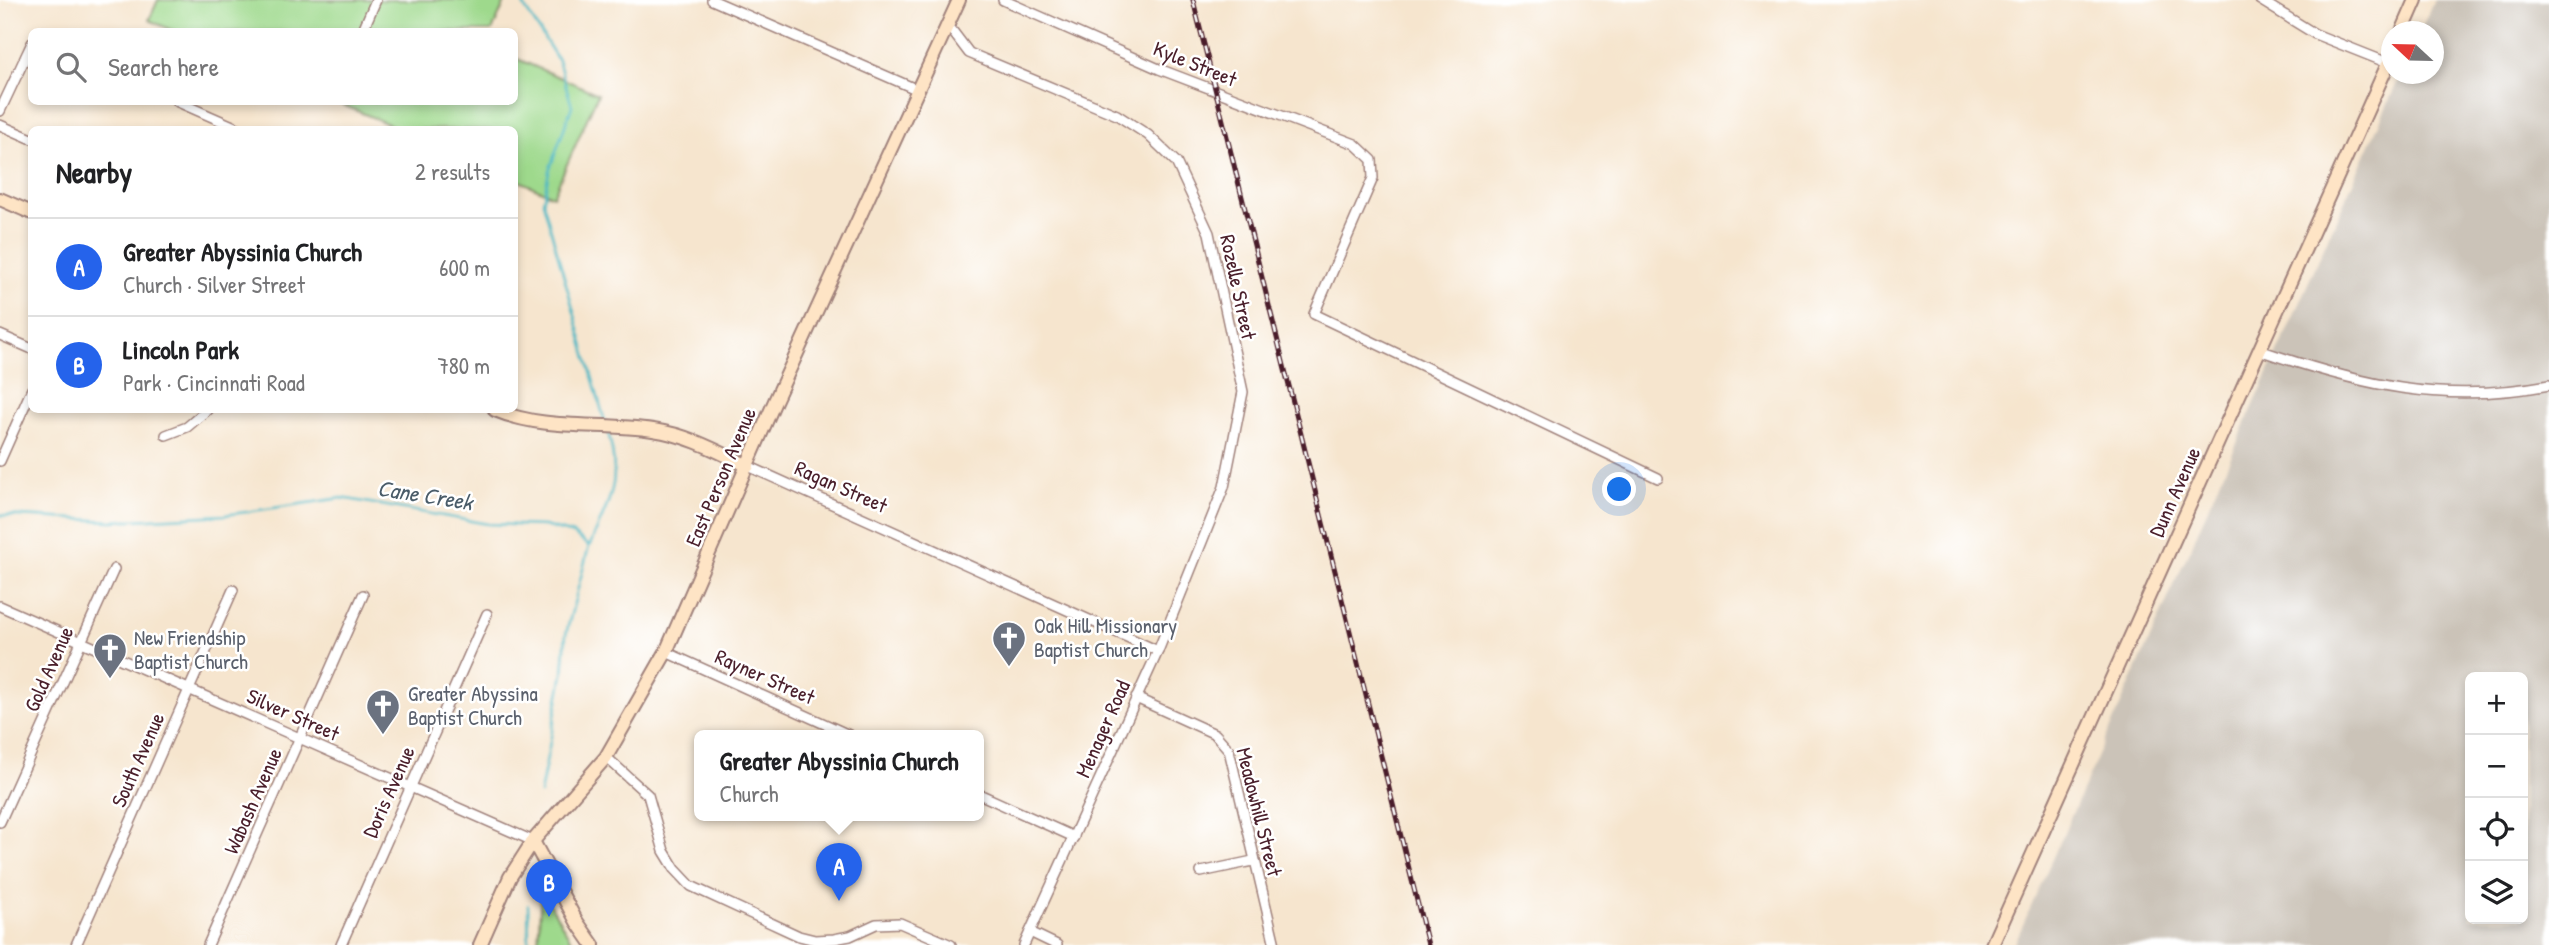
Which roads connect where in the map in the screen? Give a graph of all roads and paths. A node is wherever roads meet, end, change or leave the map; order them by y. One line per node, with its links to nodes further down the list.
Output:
1 (376, 0): 9 (street)
2 (712, 0): 13 (street)
3 (959, 0): 8 (main road, East Person Avenue)
4 (1003, 0): 31 (street, Kyle Street)
5 (2260, 0): 11 (street)
6 (2416, 0): 7 (main road)
7 (2407, 21)
8 (947, 24): 13 (main road, East Person Avenue); 32 (street, Rozelle Street)
9 (364, 28)
10 (28, 52): 15 (street)
11 (2381, 56)
12 (2381, 79): 23 (main road, Dunn Avenue)
13 (918, 90): 30 (main road, East Person Avenue)
14 (184, 105): 17 (street)
15 (0, 111)
16 (0, 125): 18 (street)
17 (233, 126)
18 (28, 137)
19 (0, 199): 20 (main road)
20 (28, 211)
21 (0, 335): 22 (street)
22 (28, 347)
23 (2259, 350): 24 (street); 64 (main road, Dunn Avenue)
24 (2549, 385)
25 (28, 398): 29 (street)
26 (203, 413): 28 (street)
27 (502, 413): 30 (main road, Ragan Street)
28 (166, 435)
29 (0, 461)
30 (748, 467): 39 (street, Ragan Street); 40 (main road, East Person Avenue)
31 (1658, 478)
32 (1224, 486): 39 (street, Menager Road)
33 (114, 569): 38 (street, Gold Avenue)
34 (233, 590): 41 (street, South Avenue)
35 (363, 595): 44 (street, Wabash Avenue)
36 (0, 606): 38 (street, Silver Street)
37 (487, 614): 46 (street, Doris Avenue)
38 (81, 642): 41 (street, Silver Street); 48 (street, Gold Avenue)
39 (1158, 651): 42 (street, Menager Road)
40 (666, 652): 43 (street, Rayner Street); 45 (main road, East Person Avenue)
41 (189, 689): 44 (street, Silver Street); 55 (street, South Avenue)
42 (1136, 698): 49 (street, Menager Road); 51 (street, Meadowhill Street)
43 (838, 730)
44 (300, 738): 46 (street, Silver Street); 56 (street, Wabash Avenue)
45 (606, 757): 50 (main road, East Person Avenue); 54 (street)
46 (411, 786): 50 (street, Silver Street); 57 (street, Doris Avenue)
47 (984, 796): 49 (street)
48 (0, 822)
49 (1074, 837): 53 (street, Menager Road)
50 (533, 841): 58 (main road, East Person Avenue); 59 (main road)
51 (1253, 861): 52 (street); 63 (street, Meadowhill Street)
52 (1201, 872)
53 (1030, 932): 61 (street, Menager Road); 62 (street)
54 (851, 941): 60 (street)
55 (76, 945)
56 (208, 945)
57 (341, 945)
58 (480, 945)
59 (593, 945)
60 (951, 945)
61 (1024, 945)
62 (1058, 945)
63 (1275, 945)
64 (1992, 945)

